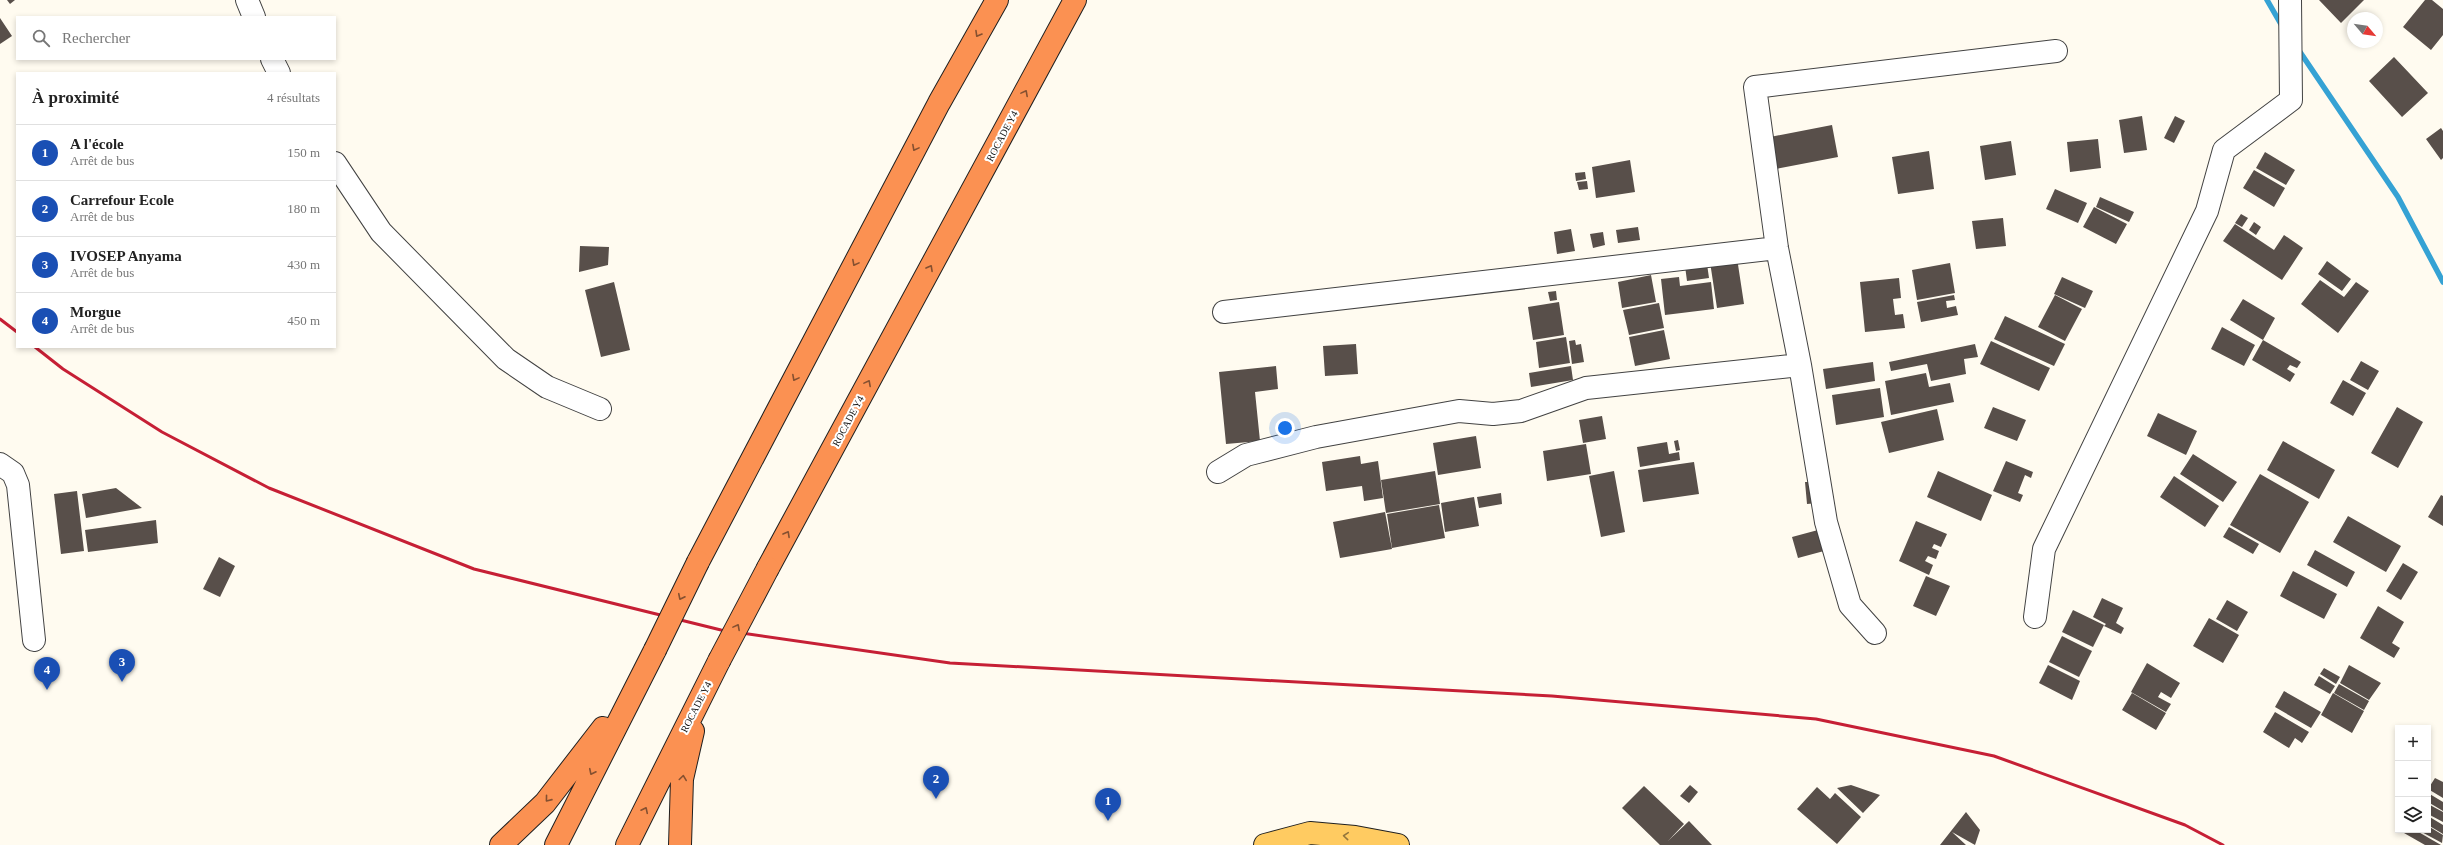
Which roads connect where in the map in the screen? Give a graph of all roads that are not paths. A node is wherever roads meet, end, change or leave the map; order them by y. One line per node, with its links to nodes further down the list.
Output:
1 (248, 0): 5 (street)
2 (997, 0): 19 (highway, one-way to 19, bridge)
3 (1075, 0): 20 (highway, ROCADE Y4, one-way to 3, bridge)
4 (2290, 0): 16 (street)
5 (254, 16)
6 (2056, 51): 10 (street)
7 (272, 60): 8 (street)
8 (278, 72)
9 (336, 164): 13 (street)
10 (1778, 248): 11 (street); 12 (street)
11 (1224, 312)
12 (1800, 365): 15 (street); 17 (street)
13 (600, 409)
14 (0, 464): 18 (street)
15 (1218, 472)
16 (2035, 617)
17 (1876, 633)
18 (34, 640)
19 (632, 691): 21 (highway, one-way to 21); 22 (highway, one-way to 22)
20 (700, 700): 23 (highway, ROCADE Y4, one-way to 20); 24 (highway, one-way to 20)
21 (501, 845)
22 (556, 845)
23 (627, 845)
24 (680, 845)
25 (1264, 845): 26 (main road, one-way to 25)
26 (1398, 845)

